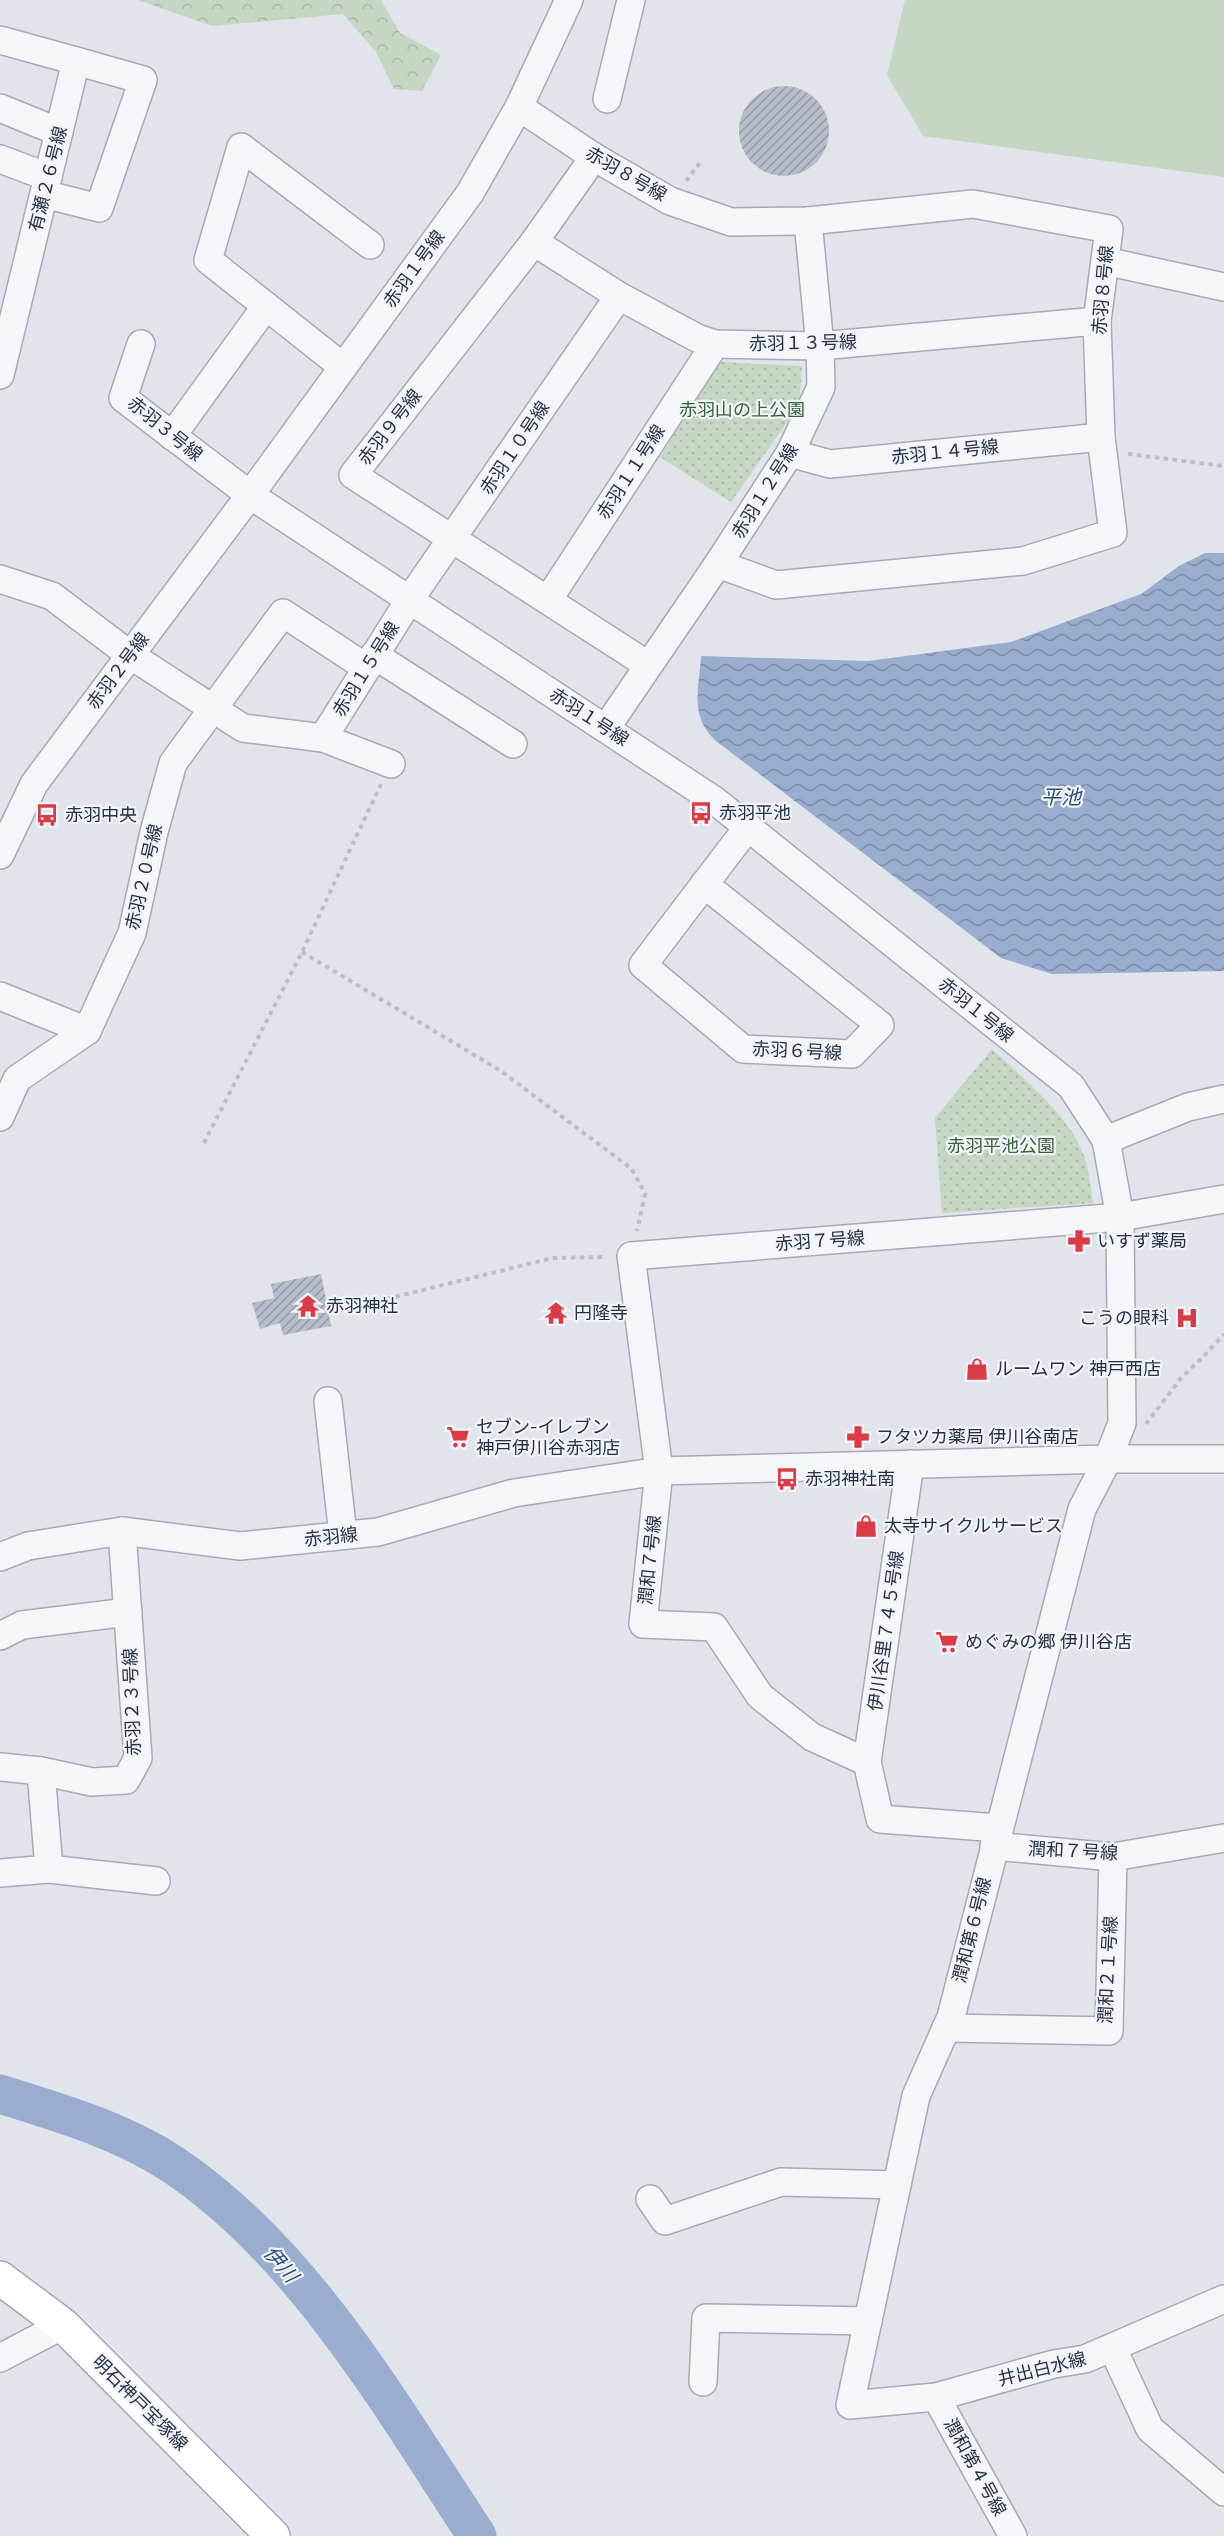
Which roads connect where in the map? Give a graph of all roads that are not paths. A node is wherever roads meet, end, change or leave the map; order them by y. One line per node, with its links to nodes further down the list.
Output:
1 (569, 0): 6 (street, 赤羽１号線)
2 (631, 0): 5 (street)
3 (0, 40): 4 (street)
4 (76, 61): 8 (street, 有瀬２６号線); 11 (street)
5 (607, 99)
6 (519, 107): 9 (street, 赤羽８号線); 24 (street, 赤羽１号線)
7 (0, 108): 8 (street)
8 (59, 132): 11 (street, 有瀬２６号線)
9 (594, 157): 12 (street, 赤羽８号線); 13 (street, 赤羽９号線)
10 (0, 159): 11 (street)
11 (46, 185): 17 (street, 有瀬２６号線)
12 (808, 221): 15 (street, 赤羽８号線); 23 (street, 赤羽１２号線)
13 (534, 242): 18 (street, 赤羽１３号線); 30 (street, 赤羽９号線)
14 (370, 245): 19 (street)
15 (1105, 261): 16 (street); 20 (street, 赤羽８号線)
16 (1224, 287)
17 (10, 291): 25 (street, 有瀬２６号線)
18 (619, 296): 22 (street, 赤羽１３号線); 30 (street, 赤羽１０号線)
19 (266, 306): 24 (street); 26 (street)
20 (1097, 321): 23 (street, 赤羽１３号線); 27 (street, 赤羽８号線)
21 (141, 344): 26 (street, 赤羽３号線)
22 (715, 344): 23 (street, 赤羽１３号線); 34 (street, 赤羽１１号線)
23 (820, 346): 28 (street, 赤羽１２号線)
24 (343, 367): 29 (street, 赤羽１号線)
25 (0, 375)
26 (172, 435): 29 (street, 赤羽３号線)
27 (1102, 444): 28 (street, 赤羽１４号線); 31 (street, 赤羽８号線)
28 (790, 453): 31 (street, 赤羽１２号線)
29 (250, 495): 33 (street, 赤羽１号線); 35 (street, 赤羽２号線)
30 (453, 539): 33 (street, 赤羽１０号線); 34 (street, 赤羽９号線)
31 (718, 564): 37 (street, 赤羽１２号線)
32 (0, 579): 35 (street)
33 (410, 599): 36 (street, 赤羽１５号線); 39 (street, 赤羽１号線)
34 (548, 600): 37 (street, 赤羽９号線)
35 (130, 655): 38 (street); 44 (street, 赤羽２号線)
36 (370, 662): 38 (street, 赤羽２０号線); 40 (street, 赤羽１５号線); 41 (street)
37 (648, 665): 39 (street, 赤羽１２号線)
38 (212, 709): 40 (street); 47 (street, 赤羽２０号線)
39 (606, 728): 43 (street, 赤羽１号線)
40 (323, 738): 42 (street)
41 (513, 744)
42 (391, 764)
43 (748, 827): 45 (street, 赤羽６号線); 50 (street, 赤羽１号線)
44 (0, 855)
45 (704, 884): 45 (street, 赤羽６号線)
46 (0, 996): 47 (street)
47 (87, 1031): 49 (street)
48 (1224, 1099): 50 (street)
49 (0, 1117)
50 (1106, 1140): 52 (street, 赤羽１号線)
51 (1224, 1199): 52 (street, 赤羽７号線)
52 (1120, 1217): 54 (street, 赤羽１号線); 57 (street, 赤羽７号線)
53 (327, 1401): 59 (street)
54 (1114, 1459): 55 (street, 赤羽線); 56 (street, 赤羽線); 66 (street, 潤和第６号線)
55 (1224, 1459)
56 (910, 1464): 57 (street, 赤羽線); 63 (street, 伊川谷里７４５号線)
57 (659, 1471): 59 (street, 赤羽線); 63 (street, 潤和７号線)
58 (122, 1531): 59 (street, 赤羽線); 60 (street, 赤羽線); 61 (street, 赤羽２３号線)
59 (344, 1535)
60 (0, 1557)
61 (128, 1612): 62 (street); 65 (street, 赤羽２３号線)
62 (0, 1636)
63 (867, 1762): 66 (street, 潤和７号線)
64 (0, 1767): 65 (street, 赤羽２３号線)
65 (41, 1771): 69 (street)
66 (996, 1837): 68 (street, 潤和７号線); 72 (street, 潤和第６号線)
67 (1224, 1838): 68 (street, 潤和７号線)
68 (1113, 1857): 72 (street, 潤和２１号線)
69 (49, 1869): 70 (street); 71 (street)
70 (0, 1874)
71 (156, 1881)
72 (946, 2028): 73 (street, 潤和第６号線)
73 (897, 2185): 74 (street); 77 (street, 潤和第６号線)
74 (650, 2199)
75 (0, 2278): 78 (main road, 明石神戸宝塚線)
76 (1224, 2299): 79 (street, 井出白水線)
77 (868, 2321): 81 (street); 83 (street, 潤和第６号線)
78 (63, 2325): 80 (street); 85 (main road, 明石神戸宝塚線)
79 (1113, 2349): 82 (street, 井出白水線); 84 (street)
80 (0, 2358)
81 (703, 2382)
82 (936, 2397): 83 (street, 井出白水線); 86 (street, 潤和第４号線)
83 (850, 2405)
84 (1224, 2492)
85 (273, 2536)
86 (1013, 2536)

